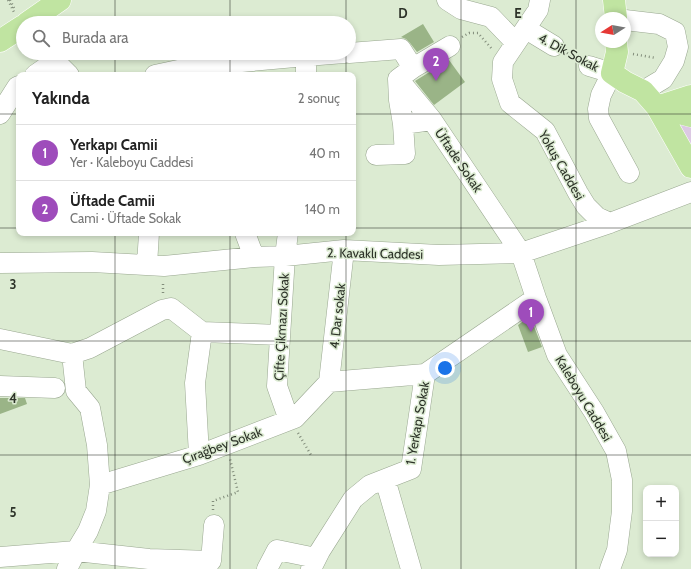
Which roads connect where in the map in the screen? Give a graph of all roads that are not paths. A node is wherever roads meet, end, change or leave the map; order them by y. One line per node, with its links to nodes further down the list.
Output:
1 (60, 0): 6 (main road)
2 (447, 0): 10 (street, 4. Dik Sokak)
3 (540, 0): 10 (street, Yokuş Caddesi)
4 (614, 0): 5 (main road)
5 (615, 12)
6 (37, 16)
7 (631, 21): 25 (street)
8 (16, 31): 9 (main road)
9 (0, 41)
10 (516, 42): 12 (street, 4. Dik Sokak); 36 (street, Yokuş Caddesi)
11 (450, 46): 23 (street)
12 (554, 46)
13 (622, 48): 22 (main road)
14 (356, 52): 23 (street)
15 (322, 60): 16 (street)
16 (306, 65): 18 (street)
17 (589, 66): 22 (street, 4. Dik Sokak)
18 (198, 71): 21 (street)
19 (39, 72): 20 (street)
20 (66, 72)
21 (187, 72)
22 (612, 73): 25 (main road); 34 (street)
23 (405, 74): 30 (street); 31 (street)
24 (16, 89): 28 (street)
25 (643, 91): 27 (main road)
26 (691, 96): 27 (main road)
27 (657, 107): 29 (main road); 33 (main road)
28 (0, 114)
29 (691, 116)
30 (432, 120): 31 (street, Üftade Sokak); 41 (street, Üftade Sokak)
31 (403, 124): 32 (street)
32 (376, 155)
33 (691, 167)
34 (629, 173)
35 (691, 192): 36 (street, 2. Kavaklı Caddesi)
36 (610, 223): 41 (street, 2. Kavaklı Caddesi)
37 (150, 236): 45 (street)
38 (246, 236): 43 (street)
39 (287, 236): 42 (street, Çifte Çikmazı Sokak)
40 (344, 250): 41 (street, 2. Kavaklı Caddesi); 42 (street, 2. Kavaklı Caddesi); 52 (street, 4. Dar sokak)
41 (521, 253): 46 (street, Kaleboyu Caddesi)
42 (284, 256): 43 (street, 2. Kavaklı Caddesi); 48 (street, Çifte Çikmazı Sokak)
43 (254, 257): 45 (street, 2. Kavaklı Caddesi)
44 (0, 263): 45 (street, 2. Kavaklı Caddesi)
45 (156, 265)
46 (536, 298): 51 (street); 67 (street, Kaleboyu Caddesi)
47 (202, 332): 48 (street); 50 (street); 56 (street)
48 (280, 335): 55 (street, Çifte Çikmazı Sokak)
49 (0, 339): 50 (street)
50 (72, 354): 58 (street)
51 (426, 374): 52 (street); 57 (street, 1. Yerkapı Sokak)
52 (329, 382): 55 (street, Çırağbey Sokak)
53 (0, 386): 54 (street)
54 (55, 388)
55 (289, 420): 56 (street, Çırağbey Sokak)
56 (199, 455): 58 (street, Çırağbey Sokak)
57 (385, 479): 62 (street, 1. Yerkapı Sokak); 66 (street)
58 (100, 485): 60 (street)
59 (214, 525): 63 (street)
60 (76, 551): 61 (street); 63 (street); 64 (street)
61 (0, 557)
62 (314, 563): 65 (street)
63 (148, 564)
64 (67, 569)
65 (267, 569)
66 (411, 569)
67 (610, 569)

